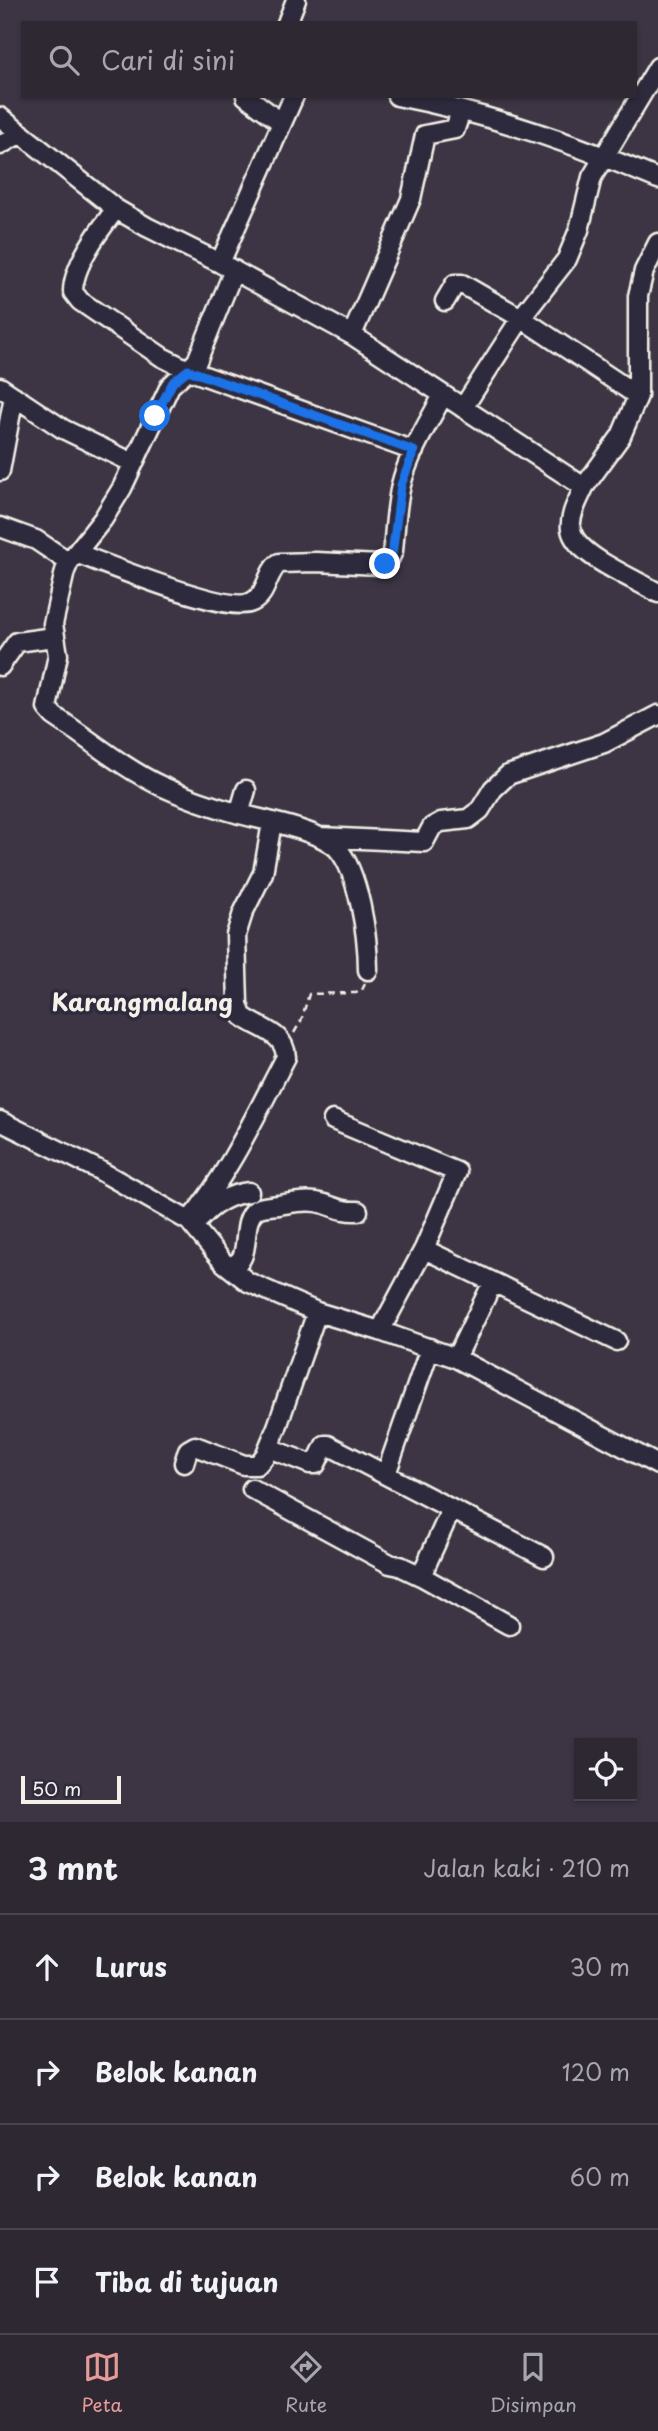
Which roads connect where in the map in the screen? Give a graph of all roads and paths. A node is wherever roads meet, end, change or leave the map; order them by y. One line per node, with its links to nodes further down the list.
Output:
1 (296, 0): 2 (street)
2 (288, 21)
3 (658, 67): 4 (street)
4 (638, 94)
5 (249, 98): 11 (street)
6 (293, 98): 11 (street)
7 (406, 98): 9 (street)
8 (636, 98): 14 (street)
9 (461, 111): 14 (street); 21 (street)
10 (0, 117): 12 (street)
11 (282, 122): 18 (street)
12 (20, 133): 13 (street); 16 (street)
13 (0, 145)
14 (604, 156): 15 (street); 20 (street)
15 (658, 179)
16 (116, 209): 18 (street); 22 (street)
17 (658, 243): 25 (street)
18 (227, 266): 21 (street); 22 (street)
19 (445, 301): 20 (street)
20 (521, 318): 25 (street); 26 (street)
21 (352, 335): 24 (street)
22 (188, 370): 27 (street); 28 (street)
23 (7, 392): 28 (street); 29 (street)
24 (443, 396): 26 (street); 27 (street)
25 (638, 396): 30 (street)
26 (463, 408): 30 (street)
27 (414, 451): 32 (street)
28 (133, 463): 32 (street)
29 (0, 471)
30 (584, 487): 33 (street)
31 (0, 527): 32 (street)
32 (72, 558): 35 (street)
33 (658, 593)
34 (0, 634): 36 (street)
35 (54, 637): 36 (street); 40 (street)
36 (19, 640): 37 (street)
37 (0, 666)
38 (658, 715): 42 (street)
39 (246, 790): 40 (street)
40 (239, 814): 41 (street)
41 (272, 822): 42 (street); 44 (street)
42 (318, 837): 43 (street)
43 (368, 971): 44 (path)
44 (284, 1045): 47 (street)
45 (333, 1120): 52 (street)
46 (0, 1121): 51 (street)
47 (239, 1148): 49 (street); 51 (street)
48 (249, 1192): 49 (street)
49 (211, 1207): 51 (street)
50 (358, 1211): 53 (street)
51 (192, 1223): 53 (street)
52 (424, 1249): 54 (street); 56 (street)
53 (226, 1264): 55 (street)
54 (493, 1282): 57 (street); 59 (street)
55 (317, 1312): 56 (street); 60 (street)
56 (380, 1331): 58 (street)
57 (616, 1340)
58 (430, 1348): 59 (street); 63 (street)
59 (456, 1358): 62 (street)
60 (269, 1448): 61 (street); 63 (street)
61 (184, 1463)
62 (658, 1465)
63 (386, 1474): 65 (street)
64 (252, 1489): 67 (street)
65 (451, 1510): 66 (street); 67 (street)
66 (544, 1557)
67 (421, 1576): 68 (street)
68 (509, 1625)

